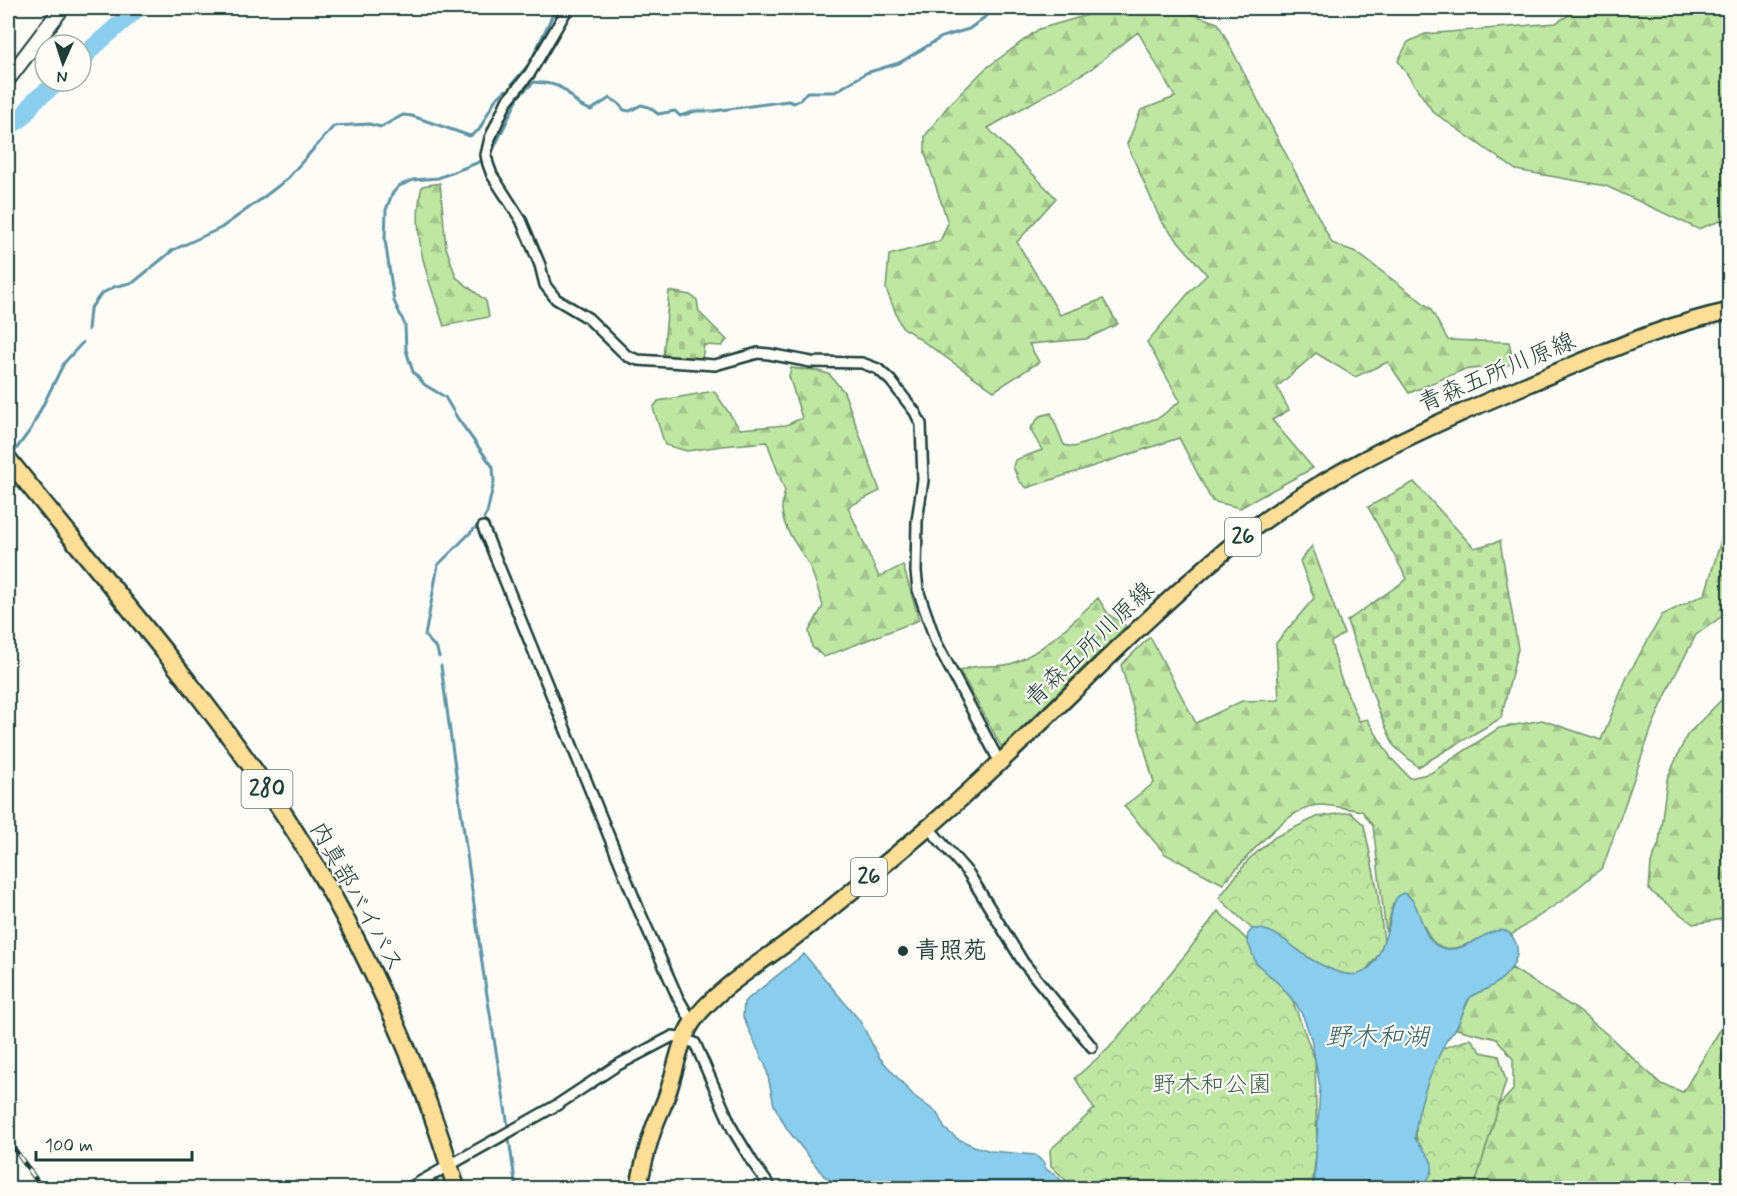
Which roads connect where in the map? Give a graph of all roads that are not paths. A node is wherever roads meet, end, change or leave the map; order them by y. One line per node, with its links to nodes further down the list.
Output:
1 (62, 8): 3 (main road)
2 (568, 8): 7 (street)
3 (8, 79)
4 (1730, 311): 7 (main road, 青森五所川原線 / 26)
5 (8, 459): 12 (highway, 内真部バイパス / 280)
6 (483, 527): 9 (street)
7 (999, 761): 8 (main road, 青森五所川原線 / 26)
8 (928, 827): 9 (main road, 青森五所川原線 / 26); 11 (street)
9 (692, 1022): 10 (main road, 青森五所川原線 / 26)
10 (684, 1038): 12 (street); 15 (main road, 青森五所川原線 / 26); 16 (street)
11 (1092, 1047)
12 (449, 1165): 13 (street); 14 (highway, 内真部バイパス / 280)
13 (409, 1188)
14 (456, 1188)
15 (638, 1188)
16 (771, 1188)

